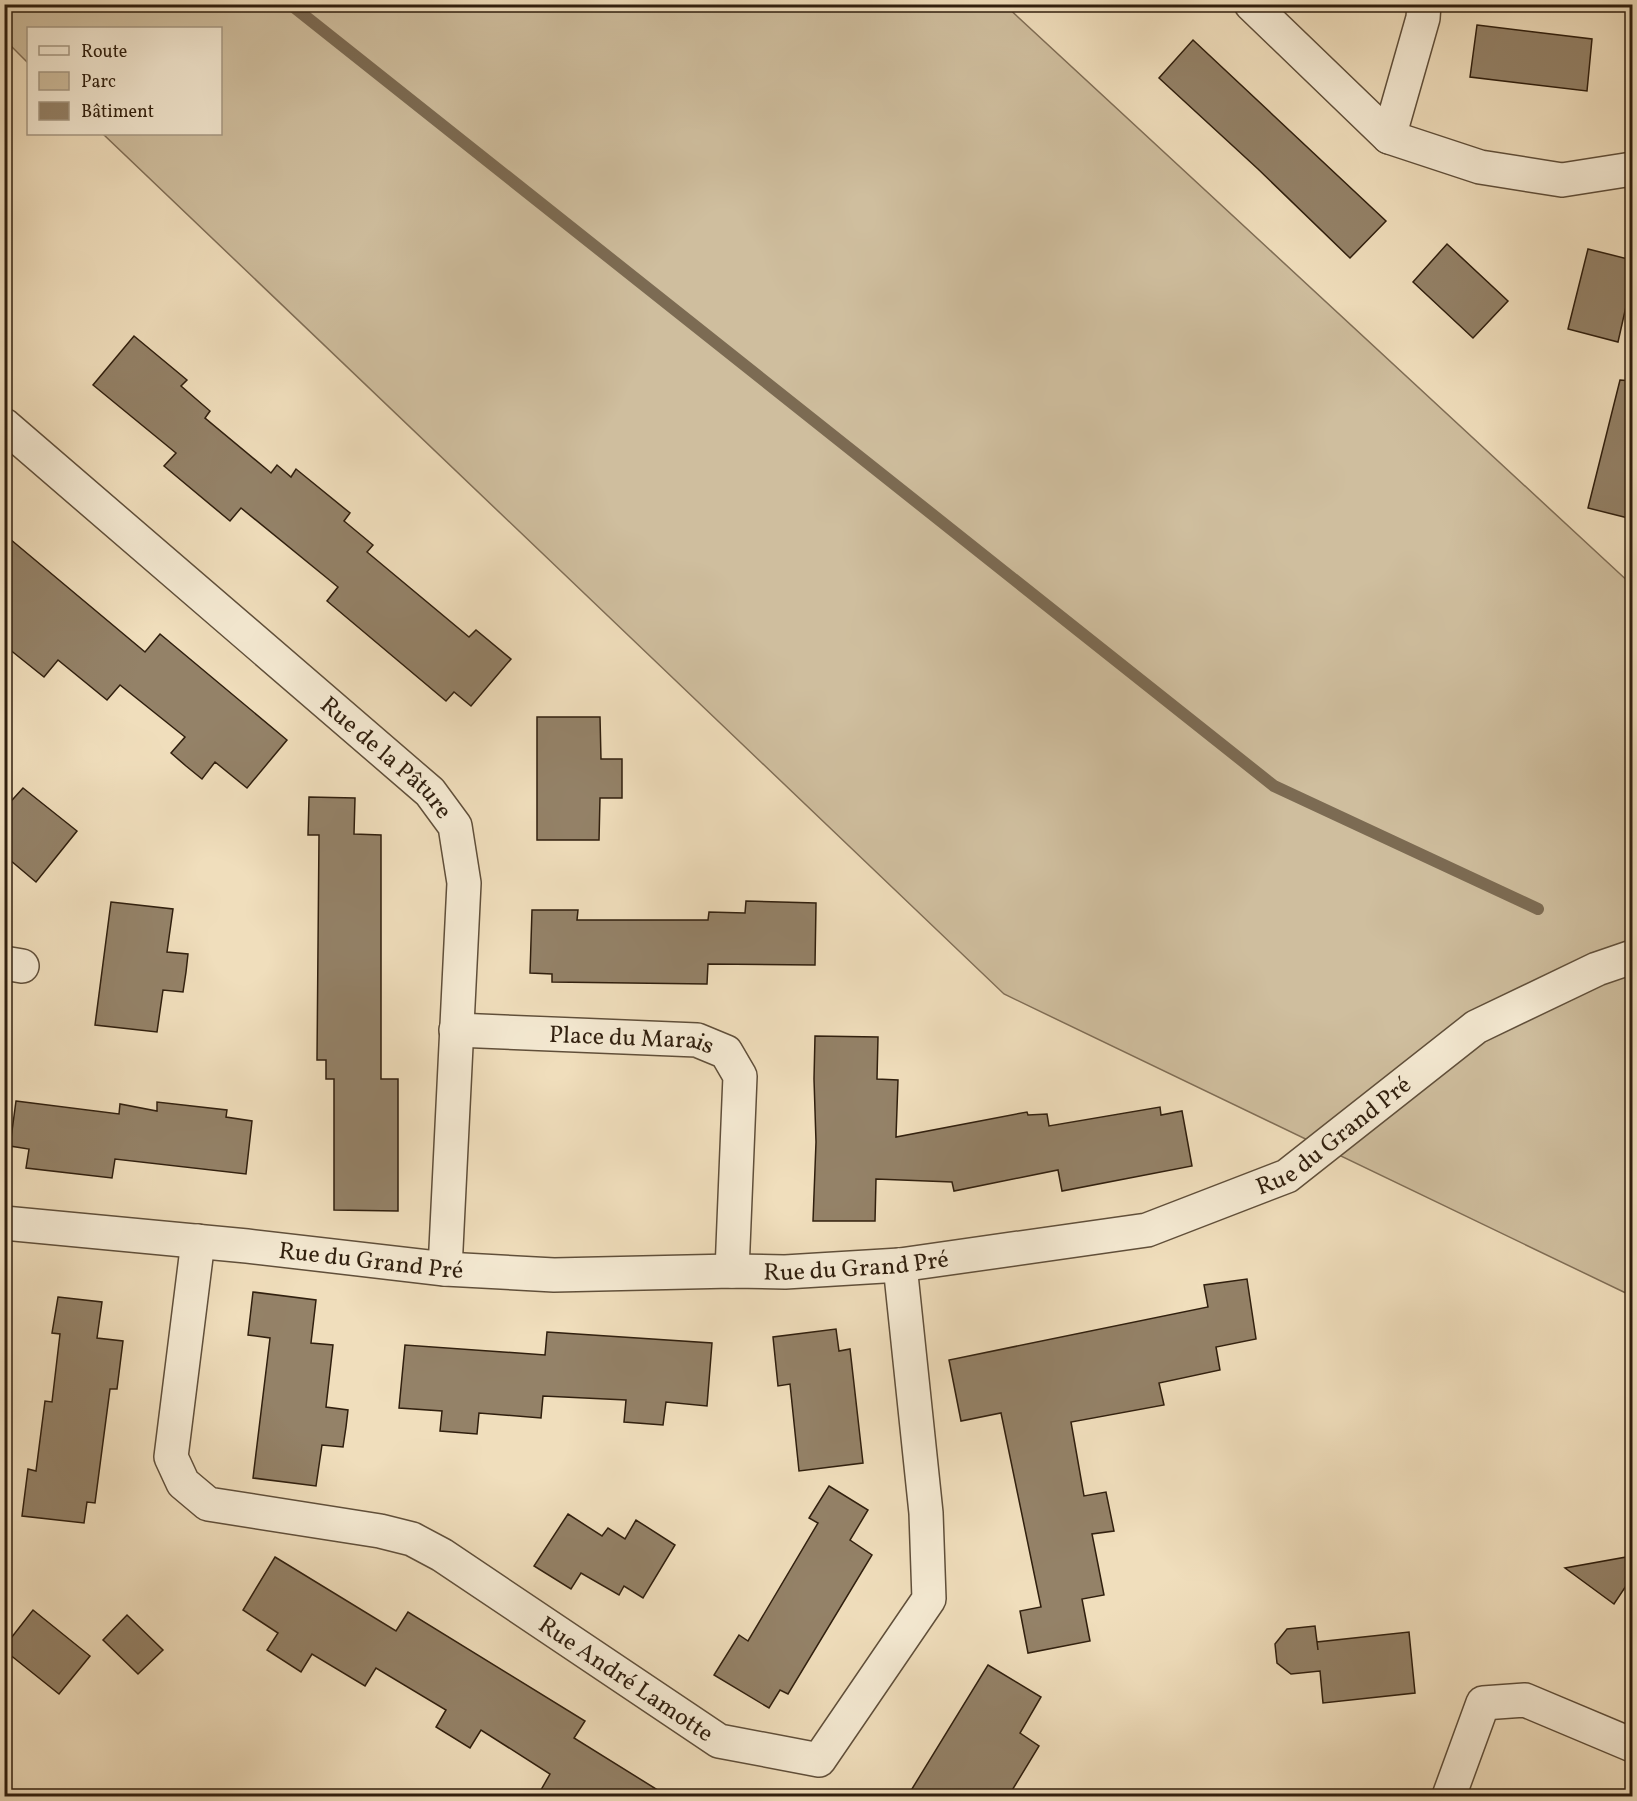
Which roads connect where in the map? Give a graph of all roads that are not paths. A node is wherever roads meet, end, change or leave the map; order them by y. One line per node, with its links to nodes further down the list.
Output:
1 (1251, 4): 3 (street)
2 (1424, 4): 3 (street)
3 (1389, 137): 4 (street)
4 (1632, 169)
5 (4, 425): 7 (street, Rue de la Pâture)
6 (1632, 957): 10 (street, Rue du Grand Pré)
7 (456, 1030): 11 (street, Rue de la Pâture); 12 (street, Place du Marais)
8 (4, 1223): 9 (street, Rue du Grand Pré)
9 (198, 1241): 10 (street, Rue André Lamotte); 11 (street, Rue du Grand Pré)
10 (900, 1265): 12 (street, Rue du Grand Pré)
11 (445, 1269): 12 (street, Rue du Grand Pré)
12 (732, 1271)
13 (1632, 1745): 14 (street)
14 (1449, 1797)

